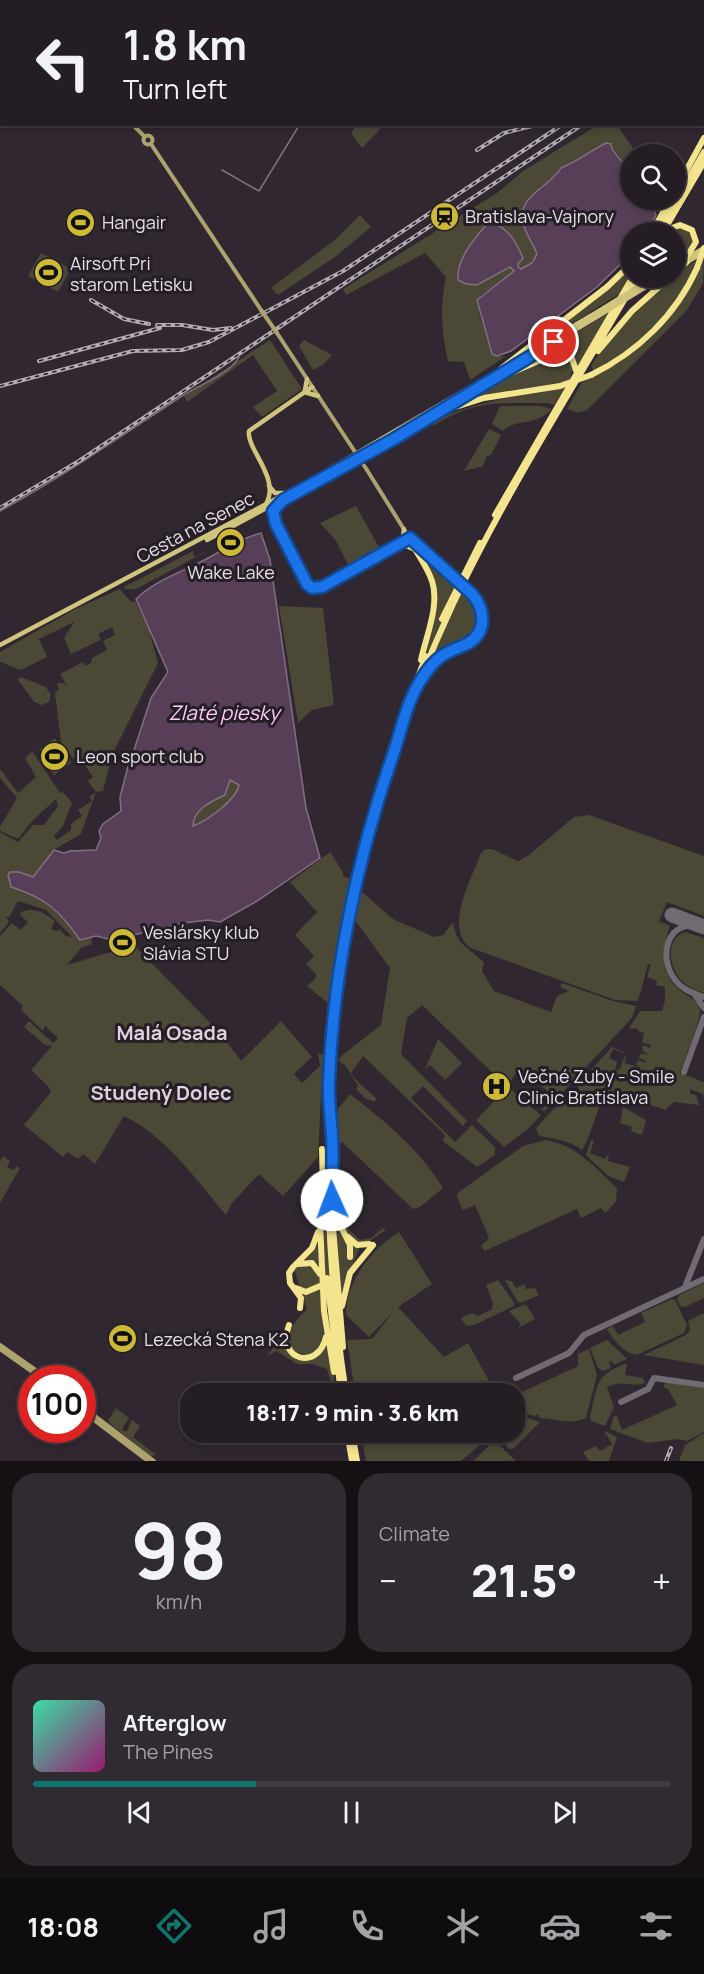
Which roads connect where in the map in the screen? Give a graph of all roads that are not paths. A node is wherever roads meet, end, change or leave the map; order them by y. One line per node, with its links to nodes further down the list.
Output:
1 (134, 126): 19 (main road, bridge)
2 (704, 138): 5 (highway)
3 (704, 152): 6 (highway)
4 (704, 163): 7 (highway)
5 (686, 171)
6 (666, 222)
7 (666, 222)
8 (686, 228): 10 (highway)
9 (704, 249): 10 (main road); 24 (highway, bridge)
10 (687, 260)
11 (620, 275): 17 (highway)
12 (626, 288): 18 (highway)
13 (631, 288): 18 (highway)
14 (639, 288): 17 (main road, Cesta na Senec, bridge)
15 (640, 288): 20 (main road, Cesta na Senec, bridge)
16 (658, 288): 18 (highway)
17 (502, 368): 26 (main road, Cesta na Senec)
18 (579, 373): 20 (highway); 36 (highway); 37 (highway)
19 (307, 379): 21 (main road); 22 (main road)
20 (488, 383): 24 (main road, Cesta na Senec)
21 (312, 387): 22 (main road); 23 (main road)
22 (304, 392): 23 (main road); 25 (main road)
23 (318, 396): 31 (main road, bridge)
24 (440, 412): 27 (main road, Cesta na Senec)
25 (268, 484): 26 (main road); 28 (main road)
26 (290, 492): 28 (main road, Cesta na Senec)
27 (283, 500): 29 (main road, Cesta na Senec); 30 (main road)
28 (264, 506): 35 (main road, Cesta na Senec)
29 (257, 513): 30 (main road); 35 (main road, Cesta na Senec)
30 (276, 524): 33 (main road)
31 (404, 529): 32 (main road); 33 (main road)
32 (410, 538): 33 (main road); 34 (highway); 37 (highway, bridge)
33 (402, 543): 34 (highway)
34 (415, 550): 36 (highway)
35 (0, 647)
36 (420, 669): 39 (highway)
37 (419, 683): 38 (highway)
38 (329, 1085): 40 (highway); 55 (highway)
39 (322, 1198): 41 (highway); 54 (highway)
40 (333, 1206): 42 (highway); 47 (highway)
41 (320, 1213): 44 (highway); 45 (highway)
42 (346, 1236): 43 (highway); 47 (highway)
43 (350, 1257)
44 (293, 1267): 45 (highway); 45 (highway); 46 (highway)
45 (321, 1284): 49 (highway)
46 (300, 1308)
47 (341, 1324): 56 (highway)
48 (289, 1325): 49 (highway)
49 (327, 1334): 53 (highway)
50 (0, 1347): 51 (main road); 52 (main road)
51 (24, 1365)
52 (27, 1365)
53 (339, 1383)
54 (341, 1383)
55 (344, 1383)
56 (344, 1383)
57 (96, 1418): 59 (main road)
58 (96, 1420): 59 (main road)
59 (103, 1424): 61 (main road); 62 (main road)
60 (352, 1443): 63 (highway)
61 (148, 1461)
62 (154, 1461)
63 (355, 1461)

